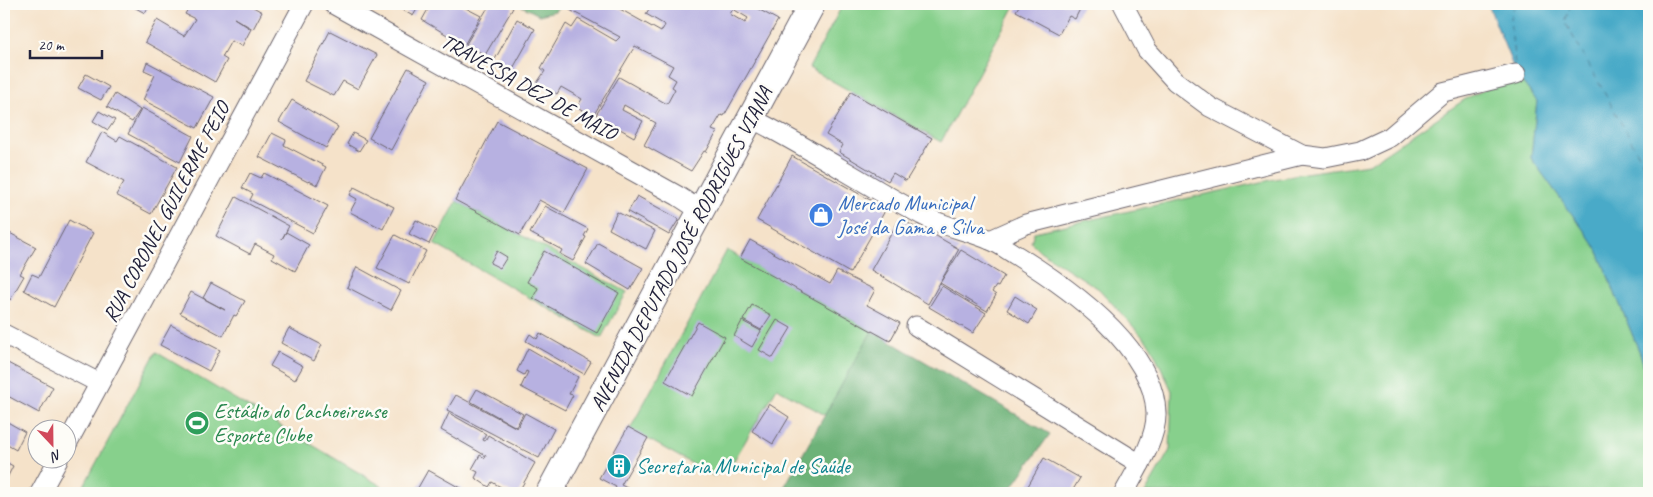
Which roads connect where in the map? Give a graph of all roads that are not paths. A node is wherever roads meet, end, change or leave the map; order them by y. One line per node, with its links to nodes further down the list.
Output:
1 (304, 4): 12 (street, RUA CORONEL GUILERME FEIO)
2 (333, 4): 8 (street, TRAVESSA DEZ DE MAIO)
3 (812, 4): 6 (street, AVENIDA DEPUTADO JOSÉ RODRIGUES VIANA)
4 (1123, 4): 7 (street)
5 (1516, 74): 7 (street)
6 (751, 118): 8 (street, AVENIDA DEPUTADO JOSÉ RODRIGUES VIANA); 9 (street)
7 (1302, 155): 9 (street)
8 (701, 211): 17 (street, AVENIDA DEPUTADO JOSÉ RODRIGUES VIANA)
9 (990, 240): 14 (street)
10 (916, 326): 14 (street)
11 (4, 334): 12 (street)
12 (99, 383): 13 (street, RUA CORONEL GUILERME FEIO)
13 (78, 423)
14 (1140, 464): 18 (street)
15 (53, 470): 16 (street)
16 (40, 493)
17 (550, 493)
18 (1124, 493)

